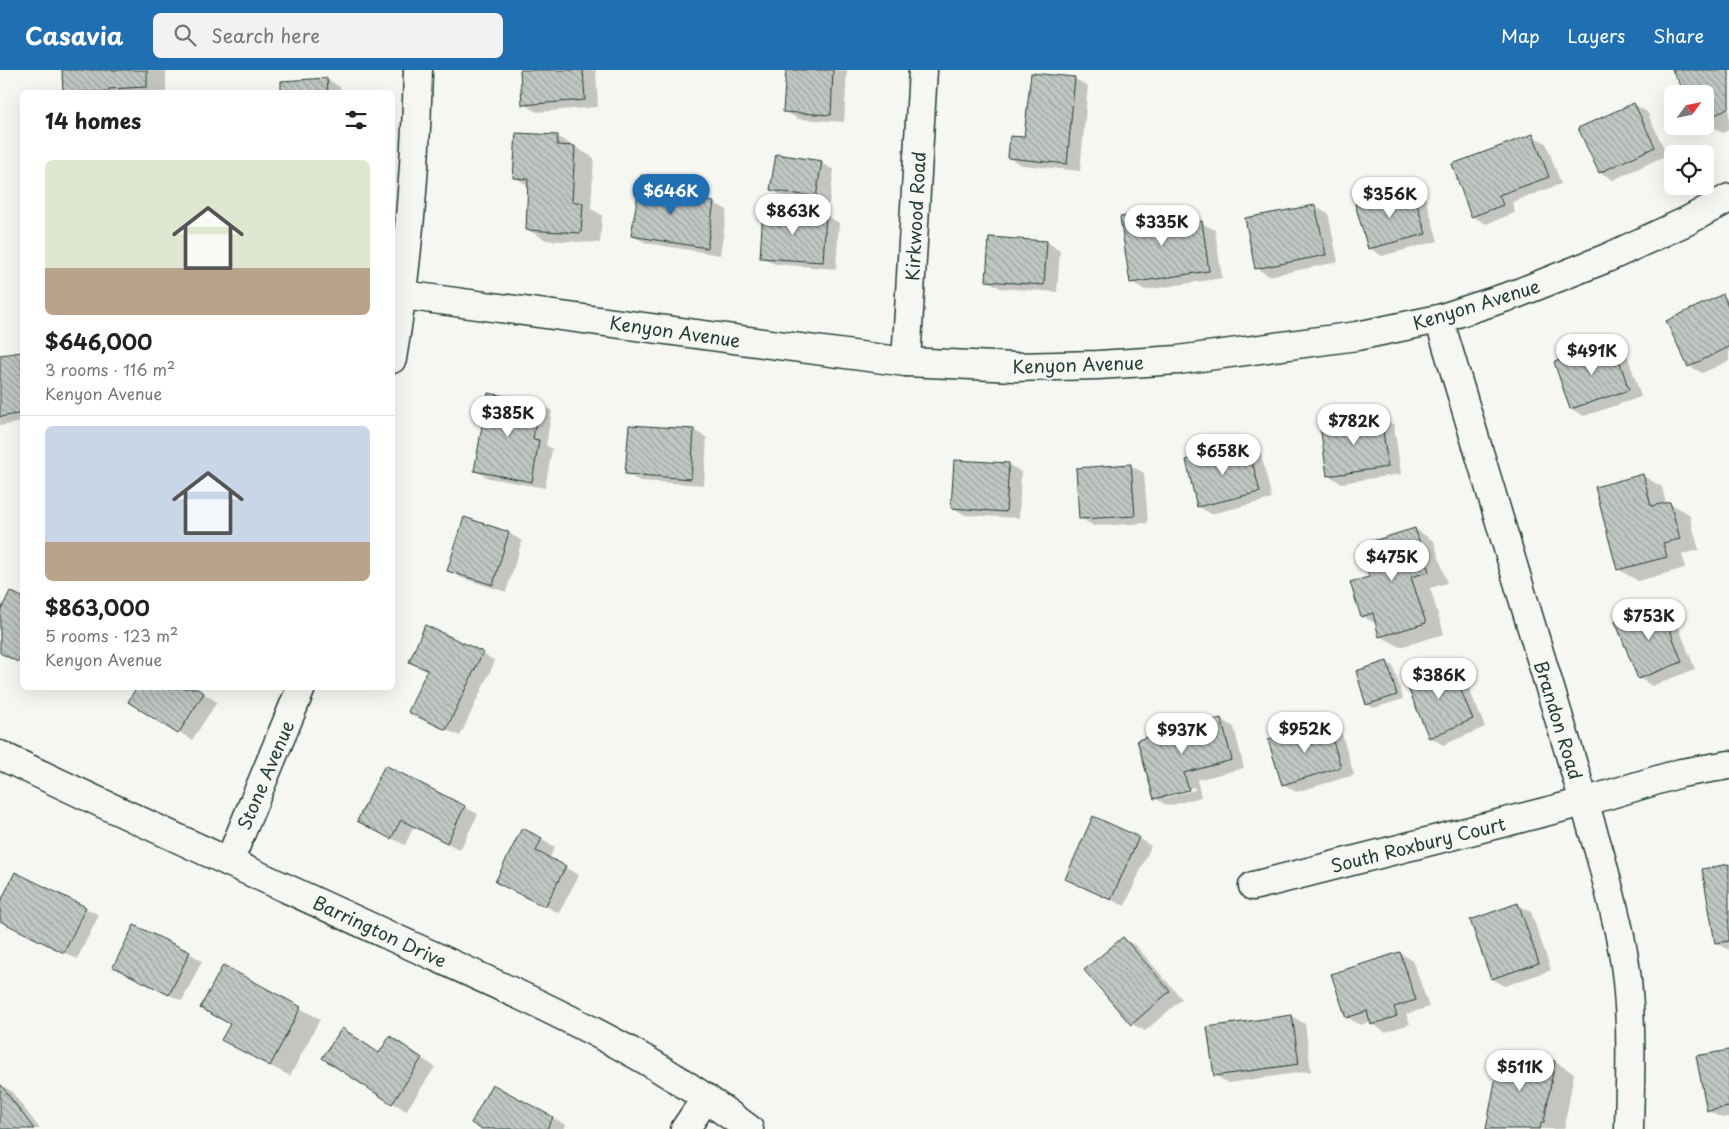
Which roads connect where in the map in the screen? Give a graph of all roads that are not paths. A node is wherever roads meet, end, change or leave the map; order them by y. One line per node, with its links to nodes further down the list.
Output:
1 (418, 70): 4 (street)
2 (923, 70): 7 (street, Kirkwood Road)
3 (1729, 198): 5 (street, Kenyon Avenue)
4 (403, 295): 6 (street); 7 (street, Kenyon Avenue)
5 (1439, 319): 7 (street, Kenyon Avenue); 11 (street, Brandon Road)
6 (395, 342)
7 (906, 362)
8 (300, 690): 12 (street, Stone Avenue)
9 (0, 756): 12 (street, Barrington Drive)
10 (1729, 766): 11 (street, South Roxbury Court)
11 (1584, 802): 13 (street, South Roxbury Court); 17 (street, Brandon Road)
12 (229, 862): 14 (street, Barrington Drive)
13 (1253, 886)
14 (706, 1098): 15 (street); 16 (street, Barrington Drive)
15 (685, 1129)
16 (749, 1129)
17 (1630, 1129)

